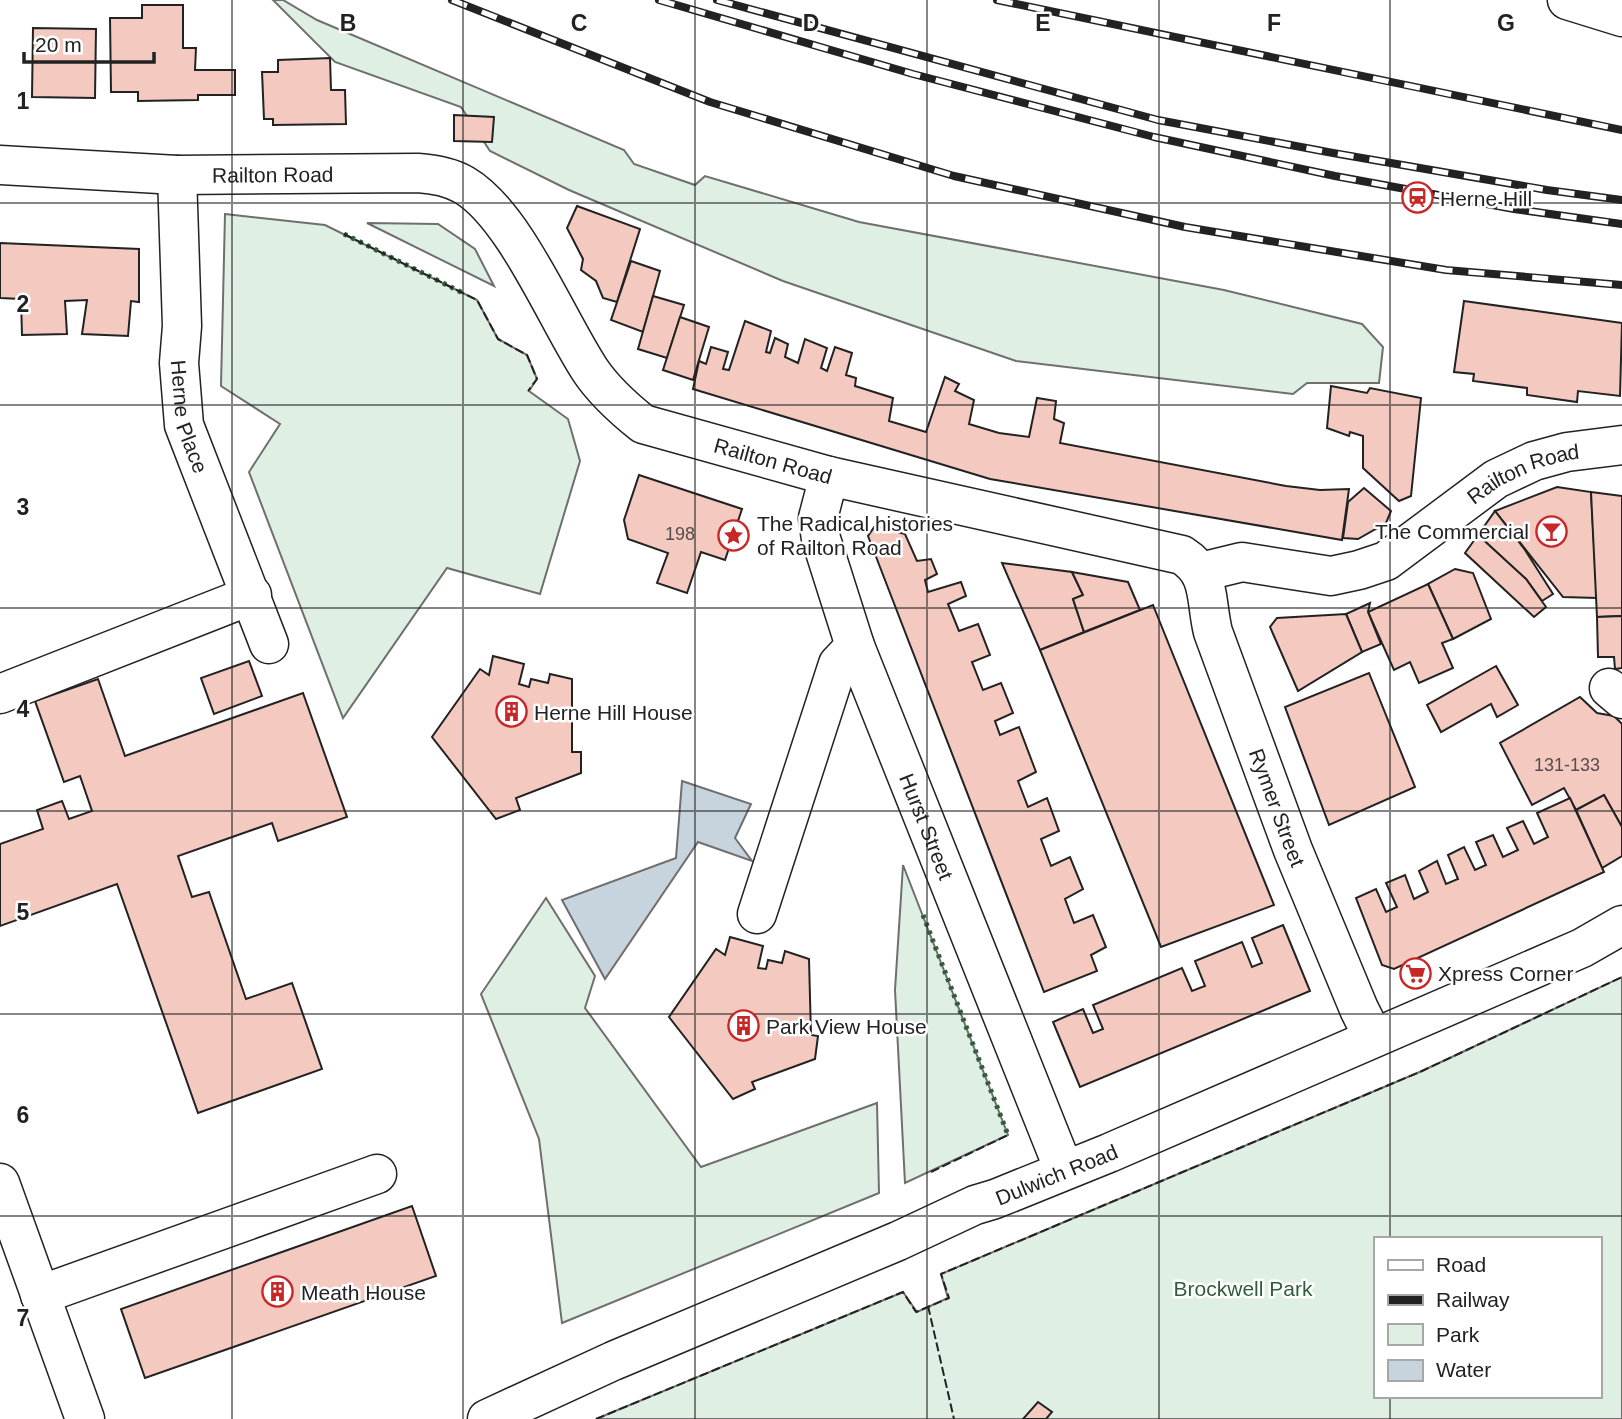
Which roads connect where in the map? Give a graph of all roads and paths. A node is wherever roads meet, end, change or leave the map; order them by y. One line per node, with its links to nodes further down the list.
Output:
1 (1567, 0): 2 (street)
2 (1622, 17)
3 (0, 165): 4 (street, Railton Road)
4 (177, 175): 6 (street, Railton Road); 8 (street, Herne Place)
5 (1622, 445): 7 (street, Railton Road)
6 (829, 476): 7 (street, Railton Road); 10 (street, Hurst Street)
7 (1201, 572): 14 (street, Rymer Street)
8 (252, 595): 9 (street, Herne Place); 11 (street)
9 (269, 644)
10 (855, 646): 12 (street); 15 (street, Hurst Street)
11 (0, 694)
12 (757, 914)
13 (1622, 925): 14 (street, Dulwich Road)
14 (1373, 1037): 15 (street, Dulwich Road)
15 (1064, 1170): 20 (street, Dulwich Road)
16 (377, 1174): 18 (street)
17 (0, 1183): 18 (street)
18 (40, 1295): 19 (street)
19 (85, 1419)
20 (486, 1419)

